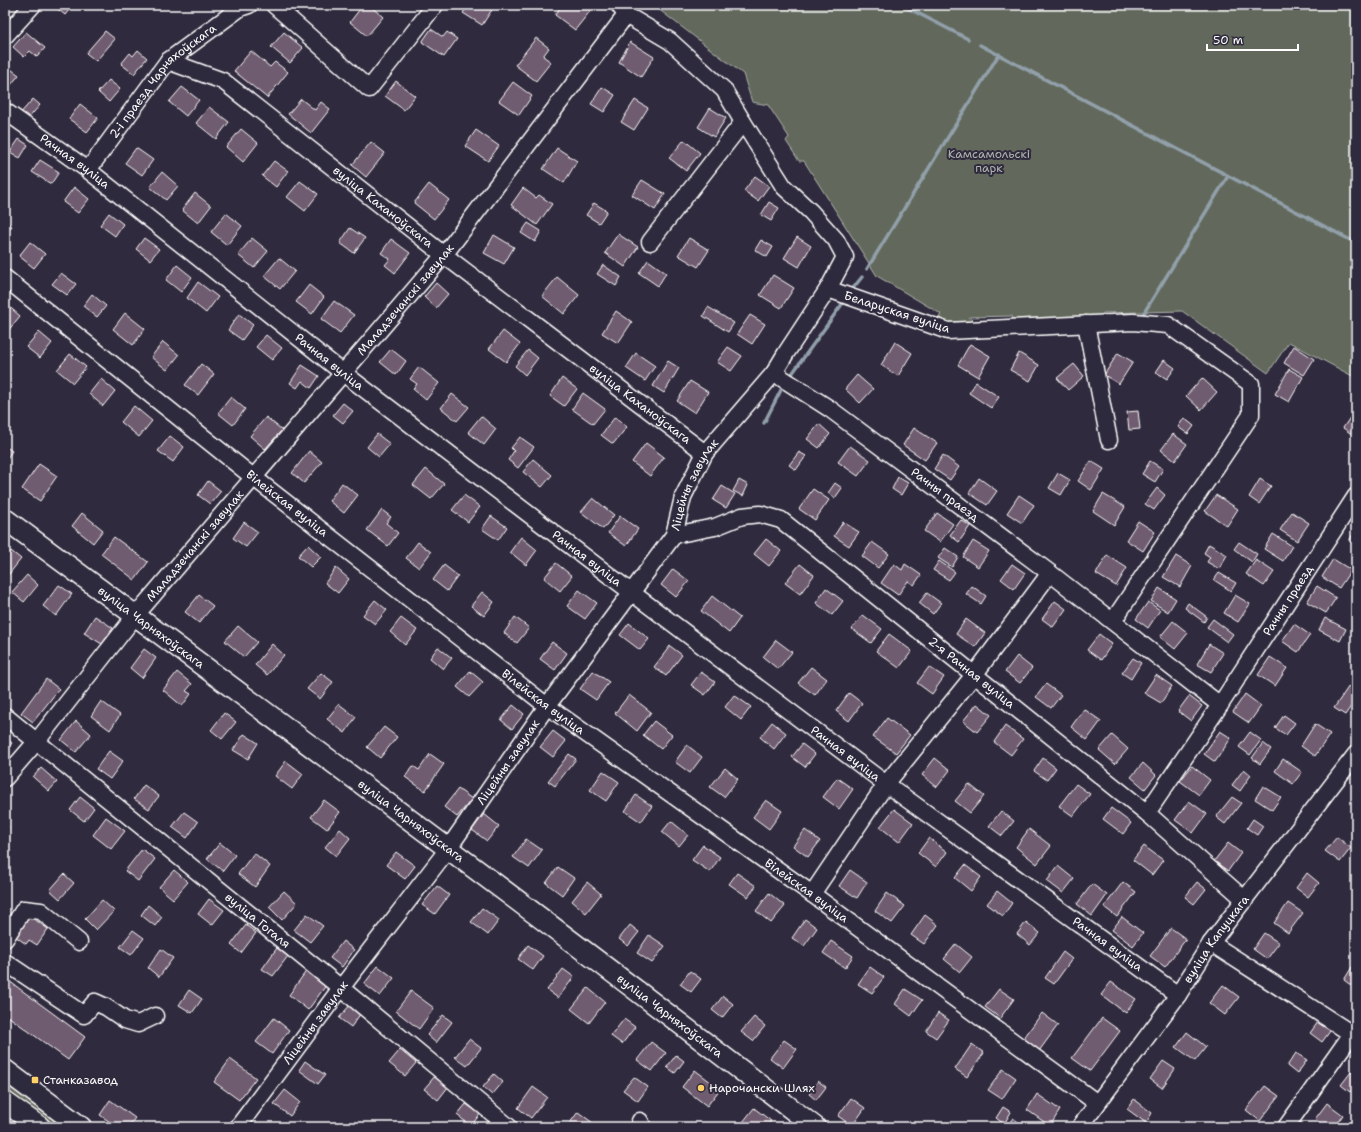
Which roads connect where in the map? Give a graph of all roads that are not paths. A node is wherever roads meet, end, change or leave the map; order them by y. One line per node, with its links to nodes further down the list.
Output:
1 (33, 5): 6 (street)
2 (274, 5): 3 (street)
3 (435, 5)
4 (243, 6): 7 (street, 2-і праезд Чарняхоўскага)
5 (622, 10): 9 (street, Беларуская вуліца); 12 (street, Маладзечанскі завулак)
6 (5, 36)
7 (168, 61): 10 (street, 2-і праезд Чарняхоўскага); 12 (street, вуліца Каханоўскага)
8 (5, 111): 10 (street, Рачная вуліца)
9 (743, 122): 11 (street); 14 (street, Беларуская вуліца)
10 (88, 170): 16 (street, Рачная вуліца)
11 (650, 242)
12 (444, 255): 16 (street, Маладзечанскі завулак); 19 (street, вуліца Каханоўскага)
13 (5, 278): 20 (street, Вілейская вуліца)
14 (828, 289): 15 (street, Беларуская вуліца); 17 (street, Ліцейны завулак)
15 (1086, 324): 18 (street); 27 (street, Беларуская вуліца)
16 (342, 372): 20 (street, Маладзечанскі завулак); 25 (street, Рачная вуліца)
17 (774, 373): 19 (street, Ліцейны завулак); 24 (street, Рачны праезд)
18 (1108, 440)
19 (705, 453): 23 (street, Ліцейны завулак)
20 (253, 477): 26 (street, Маладзечанскі завулак); 30 (street, Вілейская вуліца)
21 (1356, 496): 29 (street, Рачны праезд)
22 (5, 519): 26 (main road, вуліца Чарняхоўскага)
23 (674, 535): 25 (street, Ліцейны завулак); 28 (street, 2-я Рачная вуліца)
24 (1050, 573): 27 (street, Рачны праезд); 28 (street)
25 (631, 592): 30 (street, Ліцейны завулак); 35 (street, Рачная вуліца)
26 (135, 616): 32 (street, Маладзечанскі завулак); 37 (main road, вуліца Чарняхоўскага)
27 (1113, 622): 29 (street, Рачны праезд)
28 (974, 675): 35 (street); 36 (street, 2-я Рачная вуліца)
29 (1220, 705): 36 (street, Рачны праезд)
30 (547, 706): 37 (street, Ліцейны завулак); 38 (street, Вілейская вуліца)
31 (5, 716): 32 (street, вуліца Гогаля)
32 (37, 741): 34 (street, Маладзечанскі завулак); 44 (street, вуліца Гогаля)
33 (1356, 754): 39 (street, вуліца Капуцкага)
34 (5, 778)
35 (886, 784): 38 (street); 45 (street, Рачная вуліца)
36 (1146, 813): 39 (street, 2-я Рачная вуліца)
37 (448, 849): 44 (street, Ліцейны завулак); 56 (main road, вуліца Чарняхоўскага)
38 (812, 894): 50 (street, Вілейская вуліца)
39 (1245, 900): 42 (street, вуліца Капуцкага)
40 (5, 939): 41 (street)
41 (79, 942)
42 (1211, 944): 45 (street, вуліца Капуцкага); 47 (street)
43 (5, 962): 46 (street)
44 (341, 988): 54 (street, Ліцейны завулак); 55 (street, вуліца Гогаля)
45 (1178, 995): 50 (street, вуліца Капуцкага)
46 (155, 1016)
47 (1354, 1031): 51 (street)
48 (5, 1070): 53 (main road)
49 (5, 1102): 52 (main road)
50 (1098, 1103): 57 (street, вуліца Капуцкага)
51 (1291, 1125)
52 (40, 1127)
53 (81, 1127)
54 (238, 1127)
55 (509, 1127)
56 (815, 1127)
57 (1080, 1127)

